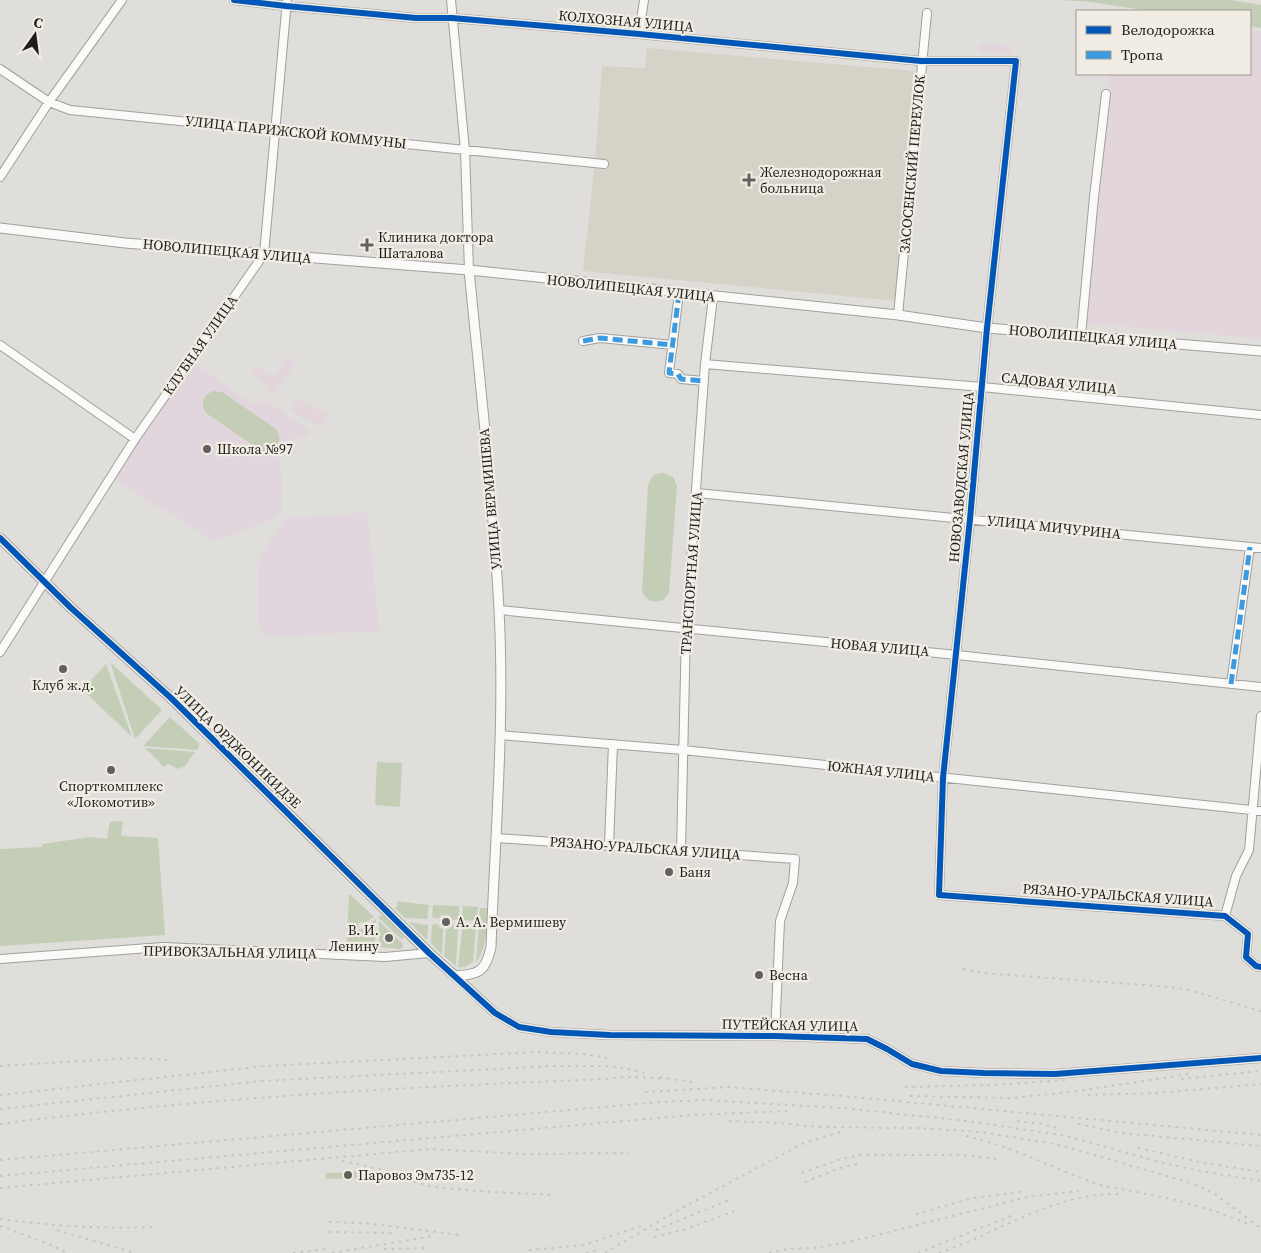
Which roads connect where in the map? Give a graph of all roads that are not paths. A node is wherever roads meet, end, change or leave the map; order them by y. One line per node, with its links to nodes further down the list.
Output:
1 (122, 0): 13 (street)
2 (234, 0): 5 (street, КОЛХОЗНАЯ УЛИЦА)
3 (451, 0): 7 (street, УЛИЦА ВЕРМИШЕВА)
4 (644, 0): 8 (street)
5 (287, 3): 7 (street, КОЛХОЗНАЯ УЛИЦА); 14 (street, КЛУБНАЯ УЛИЦА)
6 (927, 13): 9 (street, ЗАСОСЕНСКИЙ ПЕРЕУЛОК)
7 (452, 18): 8 (street, КОЛХОЗНАЯ УЛИЦА); 15 (street, УЛИЦА ВЕРМИШЕВА)
8 (639, 34): 9 (street, КОЛХОЗНАЯ УЛИЦА)
9 (921, 61): 10 (street, КОЛХОЗНАЯ УЛИЦА); 23 (street, ЗАСОСЕНСКИЙ ПЕРЕУЛОК)
10 (1016, 62): 24 (street, НОВОЗАВОДСКАЯ УЛИЦА)
11 (0, 69): 13 (street, УЛИЦА ПАРИЖСКОЙ КОММУНЫ)
12 (1106, 94): 25 (street)
13 (49, 102): 14 (street, УЛИЦА ПАРИЖСКОЙ КОММУНЫ); 17 (street)
14 (276, 130): 15 (street, УЛИЦА ПАРИЖСКОЙ КОММУНЫ); 19 (street, КЛУБНАЯ УЛИЦА)
15 (466, 150): 16 (street, УЛИЦА ПАРИЖСКОЙ КОММУНЫ); 20 (street, УЛИЦА ВЕРМИШЕВА)
16 (604, 164)
17 (0, 177)
18 (0, 228): 19 (street, НОВОЛИПЕЦКАЯ УЛИЦА)
19 (264, 254): 20 (street, НОВОЛИПЕЦКАЯ УЛИЦА); 34 (street, КЛУБНАЯ УЛИЦА)
20 (469, 270): 21 (street, НОВОЛИПЕЦКАЯ УЛИЦА); 41 (street, УЛИЦА ВЕРМИШЕВА)
21 (679, 293): 22 (street, НОВОЛИПЕЦКАЯ УЛИЦА); 28 (street)
22 (713, 296): 23 (street, НОВОЛИПЕЦКАЯ УЛИЦА); 30 (street, ТРАНСПОРТНАЯ УЛИЦА)
23 (898, 315): 24 (street, НОВОЛИПЕЦКАЯ УЛИЦА)
24 (987, 328): 25 (street, НОВОЛИПЕЦКАЯ УЛИЦА); 32 (street, НОВОЗАВОДСКАЯ УЛИЦА)
25 (1081, 336): 29 (street, НОВОЛИПЕЦКАЯ УЛИЦА)
26 (583, 341): 28 (street)
27 (0, 345): 34 (street)
28 (673, 345): 31 (street)
29 (1261, 351)
30 (705, 364): 31 (street, ТРАНСПОРТНАЯ УЛИЦА); 32 (street, САДОВАЯ УЛИЦА)
31 (704, 381): 35 (street, ТРАНСПОРТНАЯ УЛИЦА)
32 (982, 388): 33 (street, САДОВАЯ УЛИЦА); 36 (street, НОВОЗАВОДСКАЯ УЛИЦА)
33 (1261, 415)
34 (135, 439): 40 (street, КЛУБНАЯ УЛИЦА)
35 (697, 493): 36 (street, УЛИЦА МИЧУРИНА); 42 (street, ТРАНСПОРТНАЯ УЛИЦА)
36 (970, 519): 38 (street, УЛИЦА МИЧУРИНА); 44 (street, НОВОЗАВОДСКАЯ УЛИЦА)
37 (0, 538): 40 (street, УЛИЦА ОРДЖОНИКИДЗЕ)
38 (1250, 547): 39 (street, УЛИЦА МИЧУРИНА); 45 (street)
39 (1261, 548)
40 (44, 581): 43 (street, КЛУБНАЯ УЛИЦА); 59 (street, УЛИЦА ОРДЖОНИКИДЗЕ)
41 (499, 610): 42 (street, НОВАЯ УЛИЦА); 48 (street, УЛИЦА ВЕРМИШЕВА)
42 (686, 629): 44 (street, НОВАЯ УЛИЦА); 50 (street, ТРАНСПОРТНАЯ УЛИЦА)
43 (0, 652)
44 (957, 654): 45 (street, НОВАЯ УЛИЦА); 51 (street, НОВОЗАВОДСКАЯ УЛИЦА)
45 (1231, 684): 46 (street, НОВАЯ УЛИЦА)
46 (1261, 688)
47 (1261, 716): 52 (street)
48 (500, 735): 49 (street, ЮЖНАЯ УЛИЦА); 54 (street, УЛИЦА ВЕРМИШЕВА)
49 (613, 744): 50 (street, ЮЖНАЯ УЛИЦА); 55 (street)
50 (683, 750): 51 (street, ЮЖНАЯ УЛИЦА); 56 (street, ТРАНСПОРТНАЯ УЛИЦА)
51 (943, 778): 52 (street, ЮЖНАЯ УЛИЦА); 57 (street, НОВОЗАВОДСКАЯ УЛИЦА)
52 (1251, 810): 53 (street, ЮЖНАЯ УЛИЦА); 58 (street)
53 (1261, 811)
54 (496, 838): 55 (street, РЯЗАНО-УРАЛЬСКАЯ УЛИЦА); 62 (street, УЛИЦА ВЕРМИШЕВА)
55 (609, 845): 56 (street, РЯЗАНО-УРАЛЬСКАЯ УЛИЦА)
56 (681, 851): 63 (street, РЯЗАНО-УРАЛЬСКАЯ УЛИЦА)
57 (939, 895): 58 (street, РЯЗАНО-УРАЛЬСКАЯ УЛИЦА)
58 (1225, 916): 61 (street, РЯЗАНО-УРАЛЬСКАЯ УЛИЦА)
59 (429, 953): 60 (street, ПРИВОКЗАЛЬНАЯ УЛИЦА); 62 (street, УЛИЦА ОРДЖОНИКИДЗЕ)
60 (0, 959)
61 (1261, 967)
62 (455, 976): 63 (street, ПУТЕЙСКАЯ УЛИЦА)
63 (775, 1036): 64 (street, ПУТЕЙСКАЯ УЛИЦА)
64 (1261, 1058)

